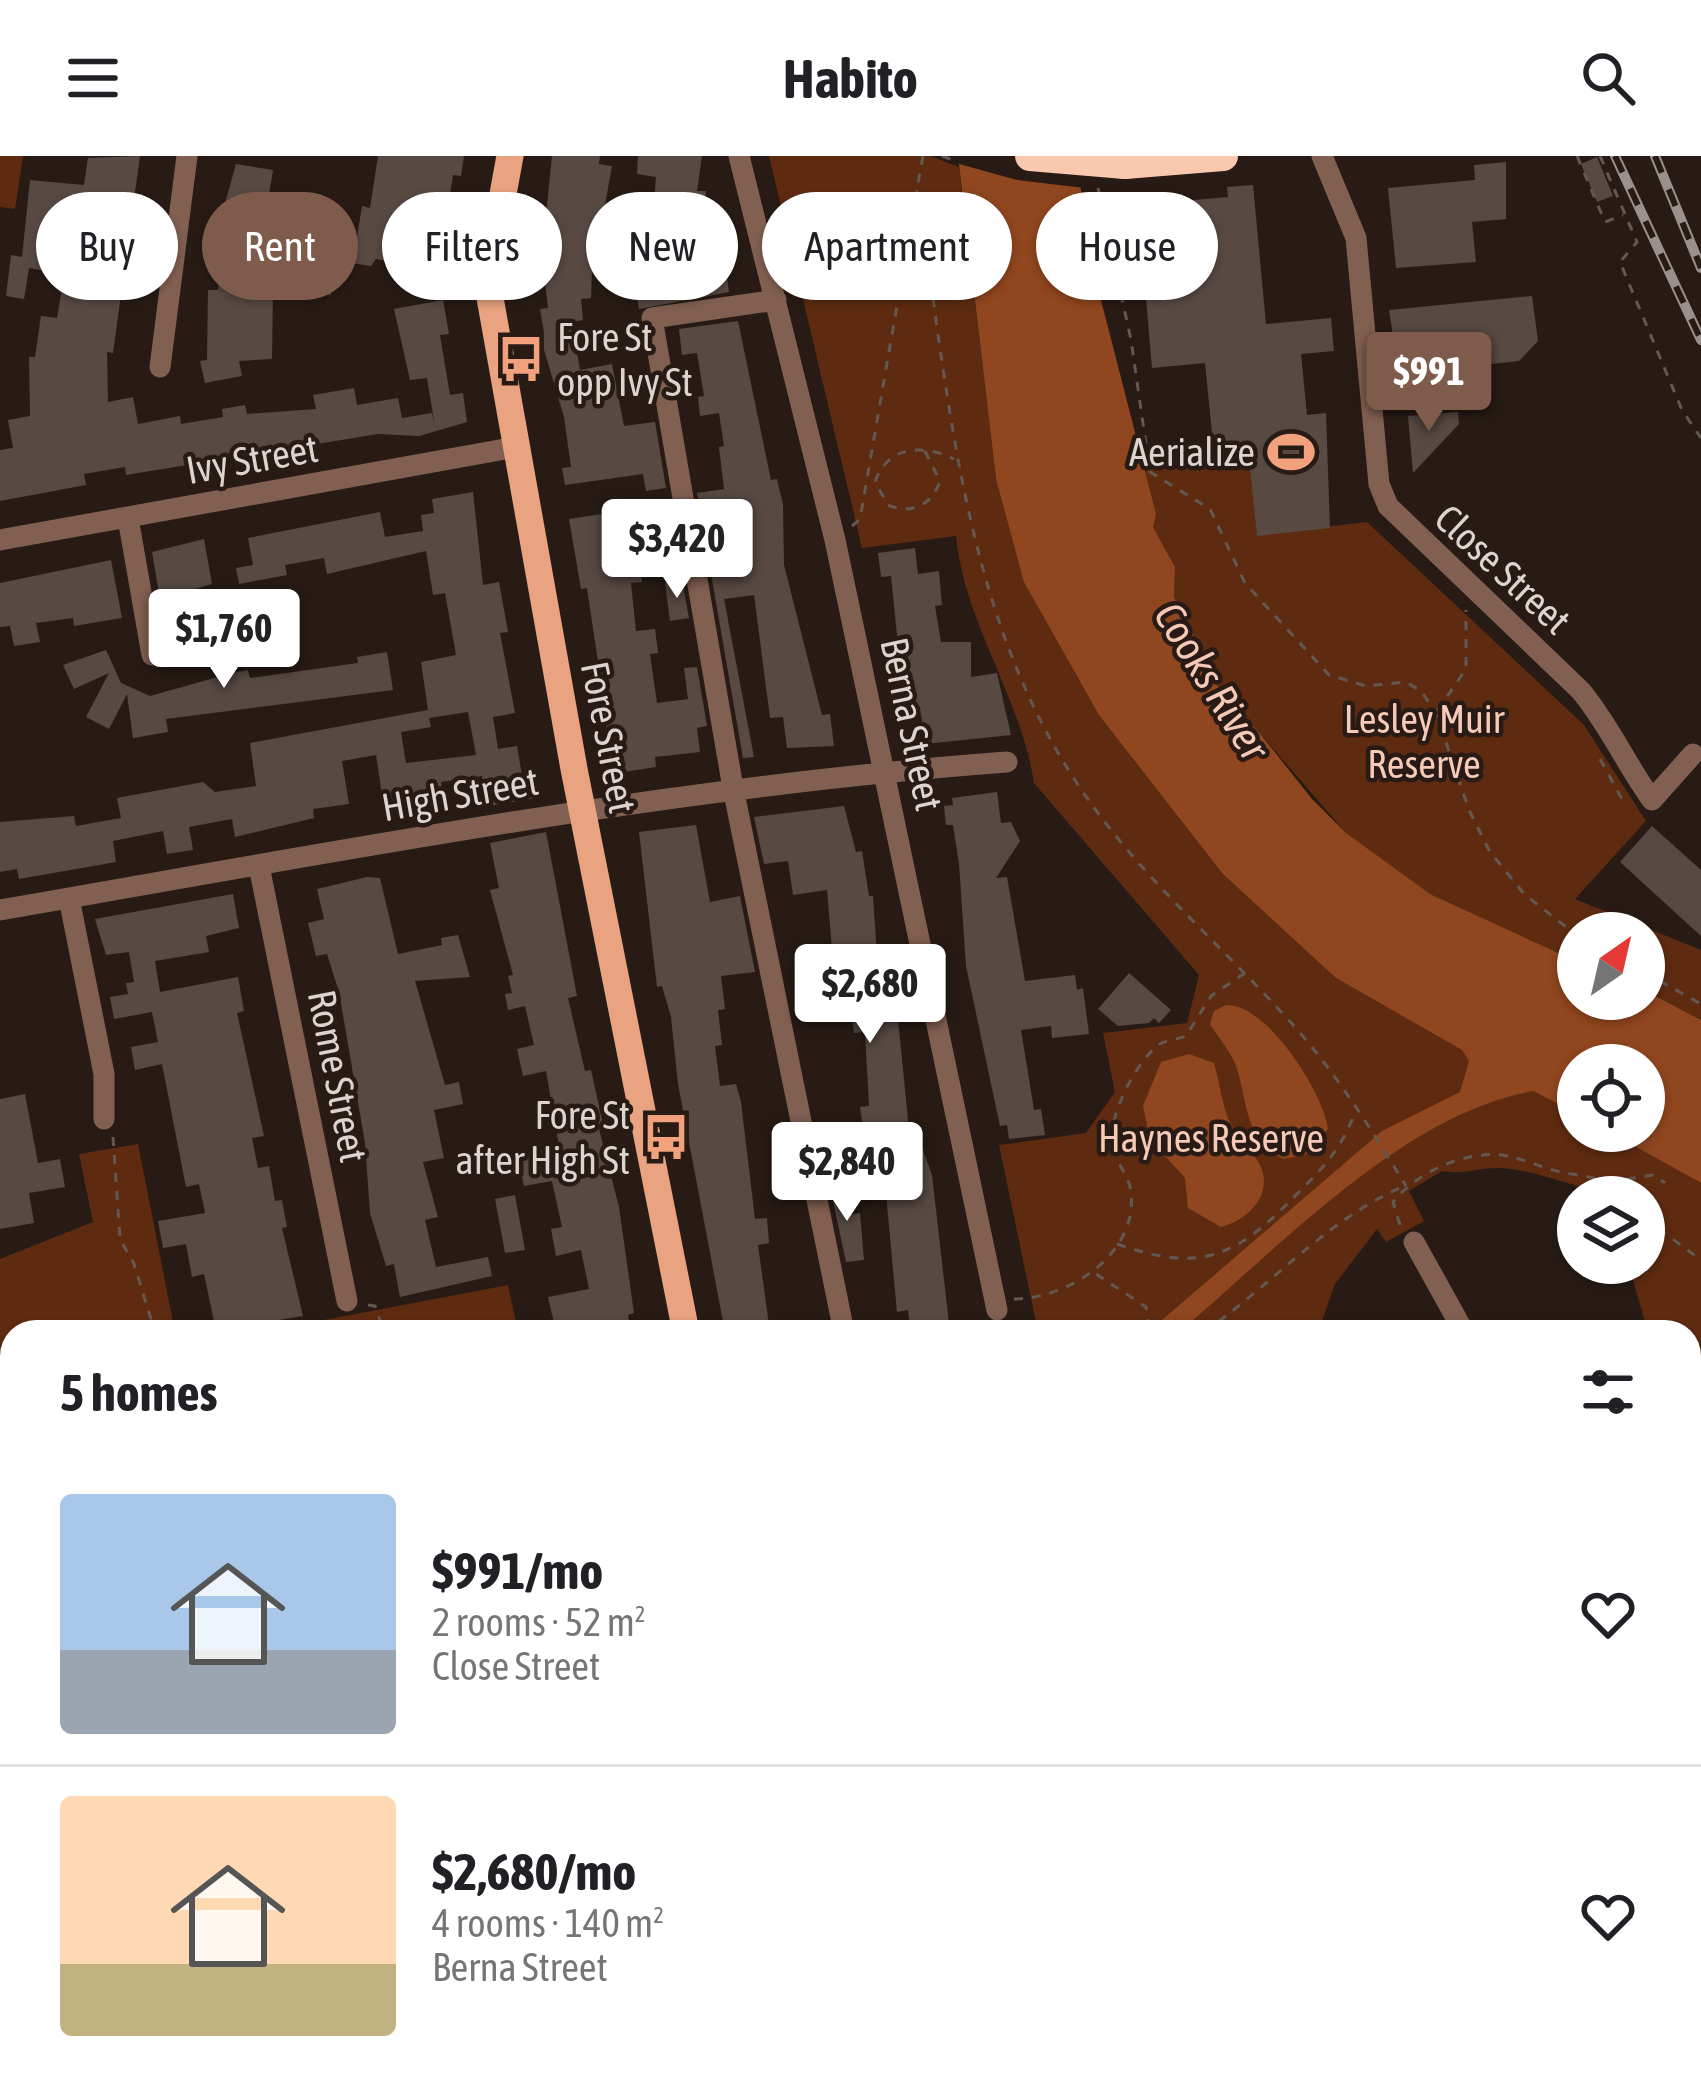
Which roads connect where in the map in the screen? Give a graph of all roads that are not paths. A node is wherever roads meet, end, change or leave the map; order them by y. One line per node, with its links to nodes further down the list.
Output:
1 (187, 156): 10 (street)
2 (511, 156): 11 (main road, Fore Street)
3 (739, 156): 8 (street, Berna Street)
4 (1030, 156): 7 (highway, bridge)
5 (1223, 156): 7 (highway)
6 (1322, 156): 15 (street, Close Street)
7 (1209, 157)
8 (762, 246)
9 (776, 300): 17 (street, Berna Street); 18 (street)
10 (160, 367)
11 (516, 448): 12 (street, Ivy Street); 19 (main road, Fore Street)
12 (128, 518): 13 (street, Ivy Street); 14 (street)
13 (0, 540)
14 (271, 629)
15 (1693, 754)
16 (1007, 762): 17 (street, High Street)
17 (885, 771): 18 (street, High Street); 26 (street, Berna Street)
18 (733, 788): 19 (street, High Street); 28 (street)
19 (582, 809): 20 (street, High Street); 27 (main road, Fore Street)
20 (259, 866): 21 (street, High Street); 25 (street, Rome Street)
21 (69, 898): 22 (street, High Street); 23 (street)
22 (0, 910)
23 (104, 1119)
24 (1414, 1242): 29 (street)
25 (347, 1301)
26 (996, 1304)
27 (684, 1320)
28 (842, 1320)
29 (1457, 1320)

